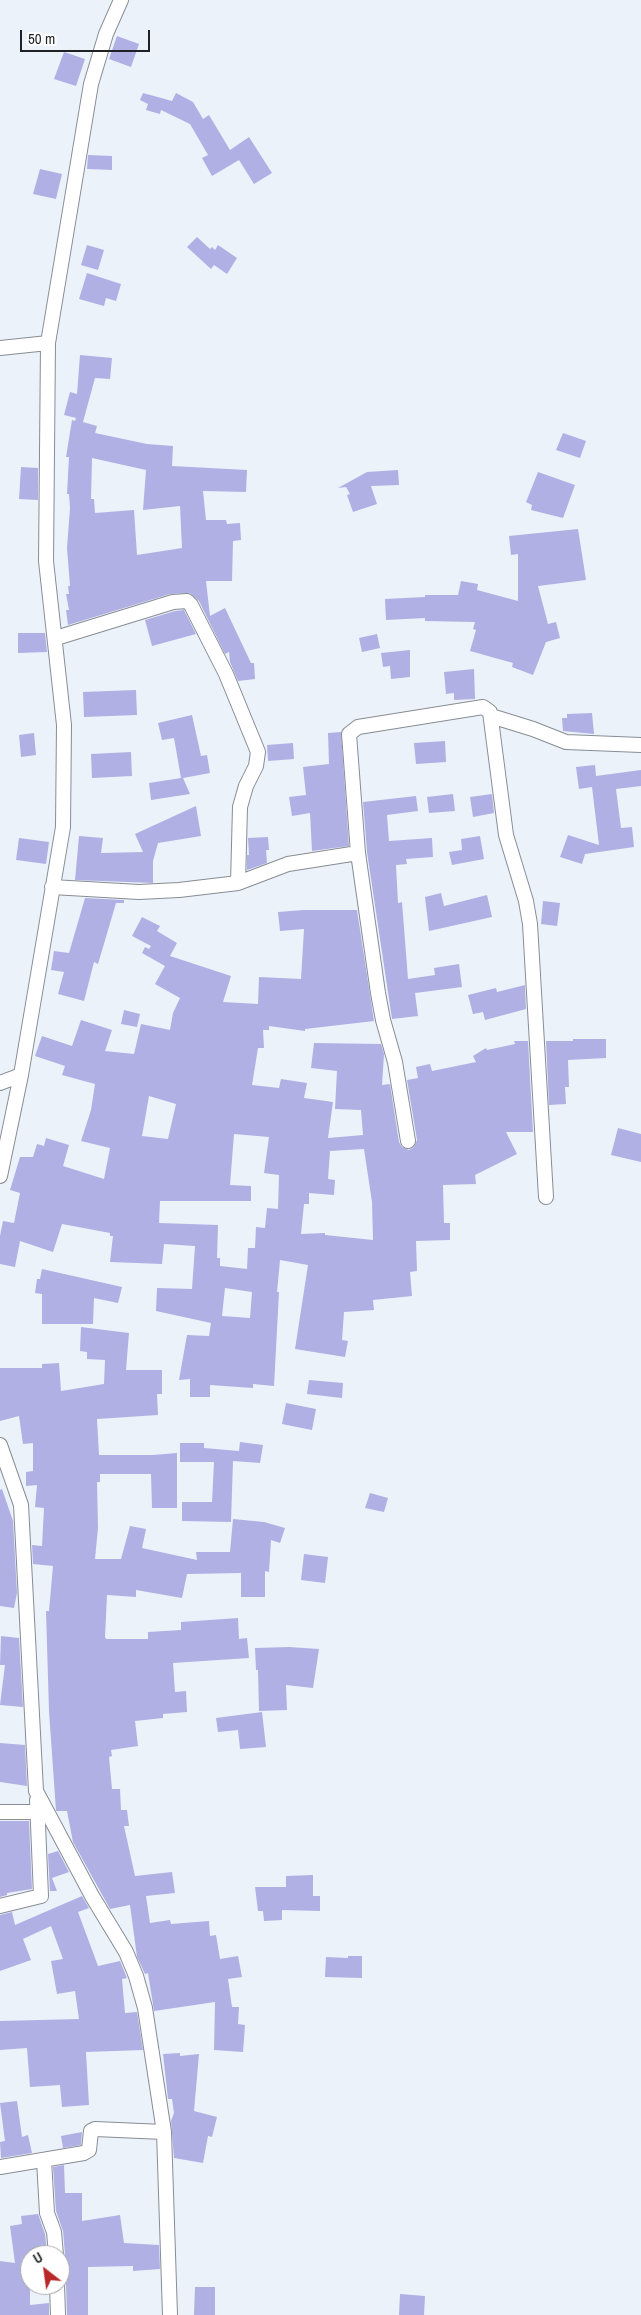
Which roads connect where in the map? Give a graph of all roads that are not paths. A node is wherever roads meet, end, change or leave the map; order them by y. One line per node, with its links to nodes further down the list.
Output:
1 (121, 0): 2 (street)
2 (48, 342): 3 (street); 4 (street)
3 (0, 348)
4 (56, 638): 8 (street); 9 (street)
5 (490, 716): 6 (street); 7 (street); 14 (street)
6 (641, 745)
7 (358, 853): 8 (street); 12 (street)
8 (238, 883): 9 (street)
9 (52, 886): 10 (street)
10 (21, 1075): 11 (street); 13 (street)
11 (0, 1083)
12 (408, 1140)
13 (0, 1176)
14 (546, 1197)
15 (0, 1445): 16 (street)
16 (3, 1463): 17 (street)
17 (36, 1791): 19 (street); 21 (street)
18 (0, 1812): 19 (street)
19 (39, 1812): 20 (street)
20 (0, 1906)
21 (164, 2132): 22 (street); 27 (street)
22 (44, 2160): 23 (street); 24 (street)
23 (0, 2167)
24 (55, 2245)
25 (57, 2295): 26 (street)
26 (58, 2315)
27 (170, 2315)

